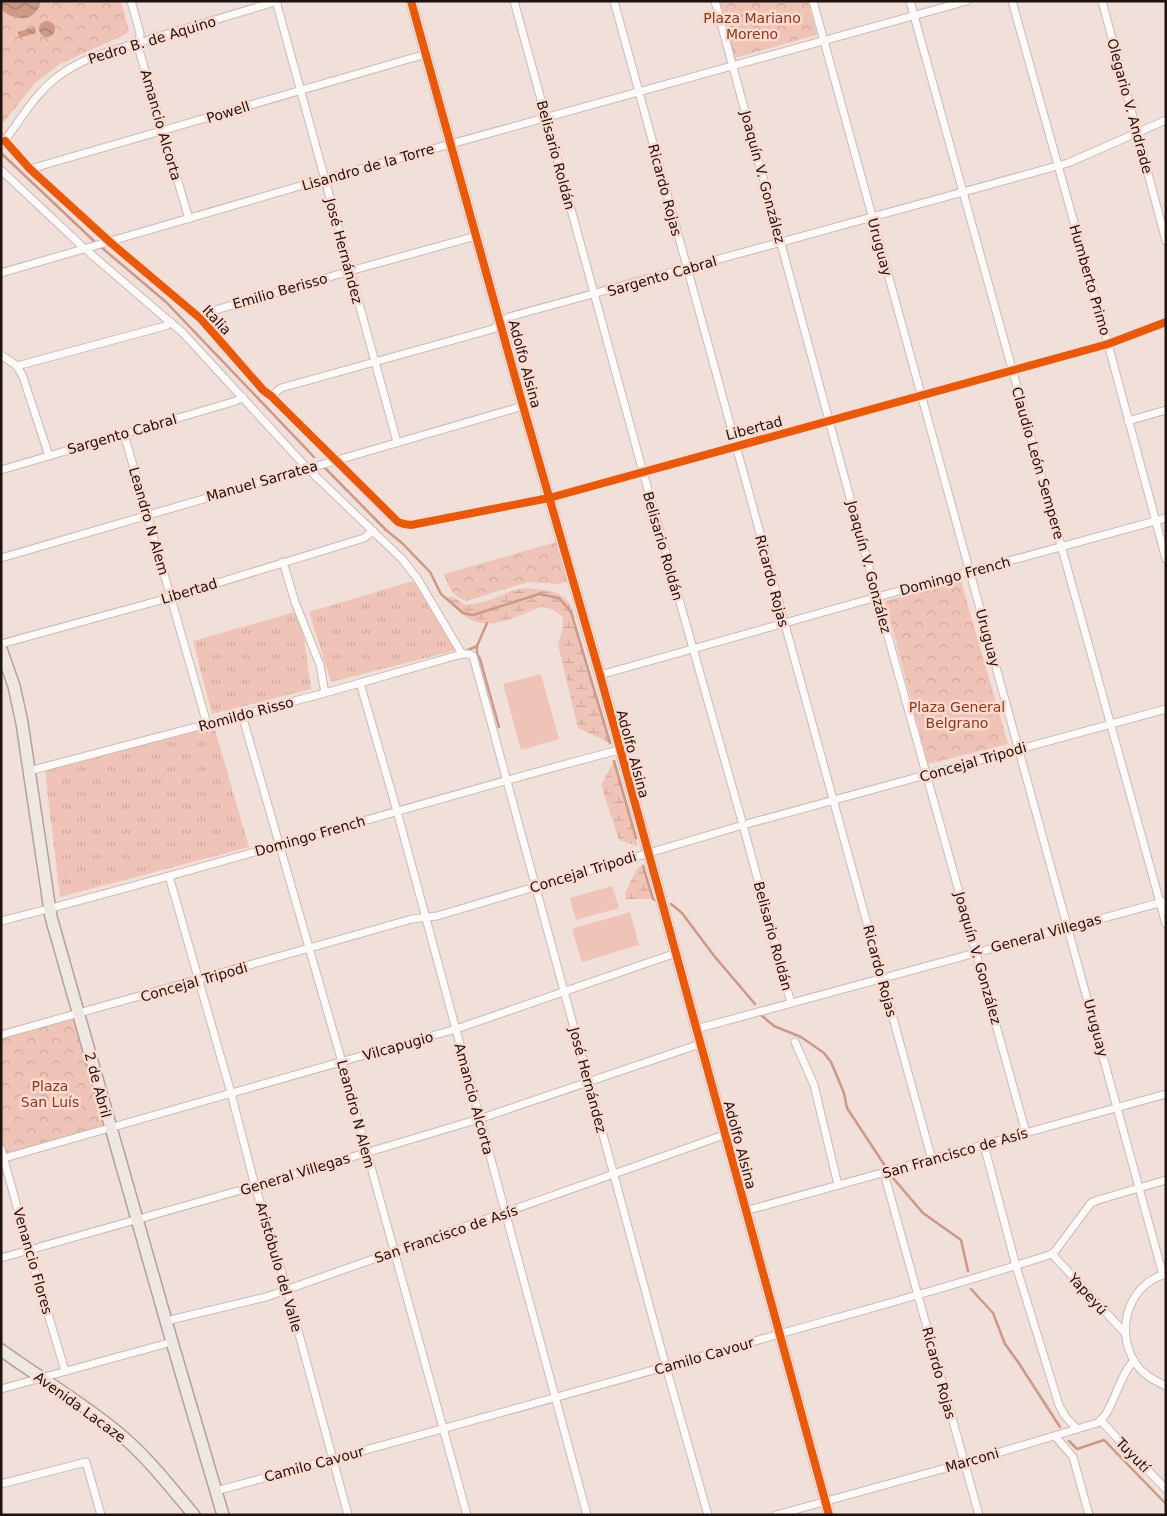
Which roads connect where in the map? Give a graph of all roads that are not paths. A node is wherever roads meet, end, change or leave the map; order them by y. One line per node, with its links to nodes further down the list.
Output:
1 (131, 1): 14 (street, Amancio Alcorta)
2 (276, 1): 14 (street, Pedro B. de Aquino); 17 (street, José Hernández)
3 (411, 1): 15 (street, Adolfo Alsina)
4 (514, 1): 19 (street, Belisario Roldán)
5 (614, 1): 18 (street, Ricardo Rojas)
6 (715, 1): 16 (street, Joaquín V. González)
7 (813, 1): 13 (street, Uruguay)
8 (910, 1): 12 (street, Claudio León Sempere)
9 (967, 1): 12 (street, Lisandro de la Torre)
10 (1012, 1): 25 (street, Humberto Primo)
11 (1102, 1): 22 (street, Olegario V. Andrade)
12 (914, 16): 13 (street, Lisandro de la Torre); 29 (street, Claudio León Sempere)
13 (824, 41): 16 (street, Lisandro de la Torre); 30 (street, Uruguay)
14 (139, 43): 21 (street, Amancio Alcorta); 23 (street, Pedro B. de Aquino)
15 (426, 54): 17 (street, Powell); 24 (street, Adolfo Alsina)
16 (733, 66): 18 (street, Lisandro de la Torre); 35 (street, Joaquín V. González)
17 (300, 90): 21 (street, Powell); 28 (street, José Hernández)
18 (638, 91): 19 (street, Lisandro de la Torre); 37 (street, Ricardo Rojas)
19 (546, 118): 24 (street, Lisandro de la Torre); 40 (street, Belisario Roldán)
20 (1166, 120): 22 (street, Sargento Cabral)
21 (163, 132): 26 (street, Powell); 31 (street, Amancio Alcorta)
22 (1137, 132): 25 (street, Sargento Cabral); 33 (street, Olegario V. Andrade)
23 (3, 143): 26 (street, Italia)
24 (451, 144): 28 (street, Lisandro de la Torre); 32 (street, Adolfo Alsina)
25 (1058, 166): 29 (street, Sargento Cabral); 45 (street, Humberto Primo)
26 (30, 169): 34 (street, Italia)
27 (1, 170): 36 (street)
28 (324, 179): 31 (street, Lisandro de la Torre); 38 (street, José Hernández)
29 (963, 192): 30 (street, Sargento Cabral); 49 (street, Claudio León Sempere)
30 (872, 218): 35 (street, Sargento Cabral); 50 (street, Uruguay)
31 (189, 219): 34 (street, Lisandro de la Torre)
32 (476, 236): 38 (street, Emilio Berisso); 44 (street, Adolfo Alsina)
33 (1166, 241)
34 (107, 243): 36 (street, Lisandro de la Torre); 41 (street, Italia)
35 (780, 243): 37 (street, Sargento Cabral); 55 (street, Joaquín V. González)
36 (88, 248): 39 (street, Lisandro de la Torre); 42 (street)
37 (687, 268): 40 (street, Sargento Cabral); 59 (street, Ricardo Rojas)
38 (350, 270): 41 (street, Emilio Berisso); 47 (street, José Hernández)
39 (1, 273)
40 (595, 294): 44 (street, Sargento Cabral); 64 (street, Belisario Roldán)
41 (201, 319): 51 (street, Italia)
42 (171, 322): 48 (street); 52 (street)
43 (1166, 322): 45 (street, Libertad)
44 (500, 324): 47 (street, Sargento Cabral); 53 (street, Adolfo Alsina)
45 (1108, 344): 49 (street, Libertad); 56 (street, Humberto Primo)
46 (1, 355): 48 (street)
47 (374, 362): 51 (street, Sargento Cabral); 58 (street, José Hernández)
48 (17, 366): 60 (street)
49 (1012, 370): 50 (street, Libertad); 71 (street, Claudio León Sempere)
50 (920, 395): 55 (street, Libertad); 75 (street, Uruguay)
51 (271, 396): 61 (street, Italia)
52 (243, 397): 57 (street, Sargento Cabral); 62 (street)
53 (523, 406): 58 (street, Manuel Sarratea); 65 (street, Adolfo Alsina)
54 (1166, 410): 56 (street)
55 (830, 421): 59 (street, Libertad); 77 (street, Joaquín V. González)
56 (1128, 421): 68 (street, Humberto Primo)
57 (124, 434): 60 (street, Sargento Cabral); 66 (street, Leandro N Alem)
58 (397, 442): 61 (street, Manuel Sarratea)
59 (735, 446): 64 (street, Libertad); 78 (street, Ricardo Rojas)
60 (49, 456): 63 (street, Sargento Cabral)
61 (336, 460): 62 (street, Manuel Sarratea); 69 (street, Italia)
62 (310, 467): 66 (street, Manuel Sarratea); 70 (street)
63 (1, 470)
64 (643, 472): 65 (street, Libertad); 81 (street, Belisario Roldán)
65 (549, 498): 69 (street, Libertad); 83 (street, Adolfo Alsina)
66 (147, 514): 72 (street, Manuel Sarratea); 76 (street, Leandro N Alem)
67 (1166, 518): 68 (street, Domingo French)
68 (1155, 522): 71 (street, Domingo French); 73 (street, Humberto Primo)
69 (404, 524)
70 (373, 531): 74 (street, Libertad); 82 (street)
71 (1062, 547): 75 (street, Domingo French); 89 (street, Claudio León Sempere)
72 (1, 558)
73 (1166, 559)
74 (283, 562): 76 (street, Libertad); 85 (street)
75 (969, 572): 77 (street, Domingo French); 91 (street, Uruguay)
76 (172, 597): 79 (street, Libertad); 88 (street, Leandro N Alem)
77 (877, 597): 78 (street, Domingo French); 93 (street, Joaquín V. González)
78 (784, 623): 81 (street, Domingo French); 95 (street, Ricardo Rojas)
79 (1, 644)
80 (1, 649): 92 (main road, 2 de Abril)
81 (692, 649): 83 (street, Domingo French); 97 (street, Belisario Roldán)
82 (462, 654): 84 (street, Romildo Risso); 94 (street, José Hernández)
83 (600, 675): 90 (street, Adolfo Alsina)
84 (360, 683): 85 (street, Romildo Risso); 96 (street, Amancio Alcorta)
85 (325, 693): 87 (street, Romildo Risso)
86 (1166, 709): 89 (street, Concejal Tripodi)
87 (242, 715): 88 (street, Romildo Risso); 98 (street, Leandro N Alem)
88 (207, 724): 92 (street, Romildo Risso)
89 (1110, 725): 91 (street, Concejal Tripodi); 102 (street, Claudio León Sempere)
90 (619, 750): 94 (street, Domingo French); 99 (street, Adolfo Alsina)
91 (1017, 750): 93 (street, Concejal Tripodi); 107 (street, Uruguay)
92 (29, 771): 103 (main road, 2 de Abril)
93 (926, 776): 95 (street, Concejal Tripodi); 110 (street, Joaquín V. González)
94 (506, 780): 96 (street, Domingo French); 101 (street, José Hernández)
95 (834, 800): 97 (street, Concejal Tripodi); 111 (street, Ricardo Rojas)
96 (397, 811): 98 (street, Domingo French); 104 (street, Amancio Alcorta)
97 (743, 825): 99 (street, Concejal Tripodi); 114 (street, Belisario Roldán)
98 (280, 844): 100 (street, Domingo French); 108 (street, Leandro N Alem)
99 (647, 853): 101 (street, Concejal Tripodi); 109 (street, Adolfo Alsina)
100 (169, 876): 103 (street, Domingo French); 112 (street, Aristóbulo del Valle)
101 (535, 887): 104 (street, Concejal Tripodi); 113 (street, José Hernández)
102 (1163, 902): 106 (street, Claudio León Sempere); 107 (street, General Villegas)
103 (49, 909): 105 (street, Domingo French); 115 (main road, 2 de Abril)
104 (425, 917): 108 (street, Concejal Tripodi); 116 (street, Amancio Alcorta)
105 (1, 921)
106 (1166, 924)
107 (1068, 926): 110 (street, General Villegas); 125 (street, Uruguay)
108 (309, 949): 112 (street, Concejal Tripodi); 121 (street, Leandro N Alem)
109 (676, 952): 113 (street, Vilcapugio); 117 (street, Adolfo Alsina)
110 (976, 952): 111 (street, General Villegas); 128 (street, Joaquín V. González)
111 (882, 979): 114 (street, General Villegas); 134 (street, Ricardo Rojas)
112 (199, 980): 115 (street, Concejal Tripodi); 123 (street, Aristóbulo del Valle)
113 (564, 991): 116 (street, Vilcapugio); 122 (street, José Hernández)
114 (790, 1003): 117 (street, General Villegas)
115 (79, 1014): 118 (street, Concejal Tripodi); 127 (main road, 2 de Abril)
116 (456, 1029): 121 (street, Vilcapugio); 126 (street, Amancio Alcorta)
117 (696, 1029): 120 (street, Adolfo Alsina)
118 (1, 1035)
119 (795, 1042): 138 (street)
120 (700, 1044): 122 (street, General Villegas); 129 (street, Adolfo Alsina)
121 (342, 1062): 123 (street, Vilcapugio); 132 (street, Leandro N Alem)
122 (589, 1081): 126 (street, General Villegas); 136 (street, José Hernández)
123 (231, 1093): 127 (street, Vilcapugio); 139 (street, Aristóbulo del Valle)
124 (1166, 1094): 125 (street, San Francisco de Asís)
125 (1118, 1107): 128 (street, San Francisco de Asís); 140 (street, Uruguay)
126 (480, 1119): 132 (street, General Villegas); 142 (street, Amancio Alcorta)
127 (110, 1128): 133 (street, Vilcapugio); 143 (main road, 2 de Abril)
128 (1026, 1133): 130 (street, San Francisco de Asís)
129 (724, 1135): 136 (street, San Francisco de Asís); 141 (street, Adolfo Alsina)
130 (984, 1145): 134 (street, San Francisco de Asís); 148 (street)
131 (1, 1150): 133 (street, Venancio Flores)
132 (367, 1152): 139 (street, General Villegas); 145 (street, Leandro N Alem)
133 (2, 1159): 144 (street, Venancio Flores)
134 (932, 1160): 135 (street, San Francisco de Asís)
135 (888, 1172): 138 (street, San Francisco de Asís); 151 (street, Ricardo Rojas)
136 (613, 1174): 142 (street, San Francisco de Asís); 158 (street, José Hernández)
137 (1166, 1180): 140 (street)
138 (838, 1185): 141 (street, San Francisco de Asís)
139 (255, 1186): 143 (street, General Villegas); 150 (street, Aristóbulo del Valle)
140 (1138, 1188): 146 (street); 149 (street, Uruguay)
141 (745, 1211): 154 (street, Adolfo Alsina)
142 (505, 1213): 145 (street, San Francisco de Asís); 163 (street, Amancio Alcorta)
143 (136, 1220): 144 (street, General Villegas); 152 (main road, 2 de Abril)
144 (29, 1250): 147 (street, General Villegas); 159 (street, Venancio Flores)
145 (394, 1252): 150 (street, San Francisco de Asís); 165 (street, Leandro N Alem)
146 (1052, 1254): 148 (street, Camilo Cavour); 153 (street, Yapeyú)
147 (1, 1258)
148 (1016, 1266): 151 (street, Camilo Cavour); 166 (street)
149 (1164, 1274): 153 (street)
150 (287, 1290): 152 (street, San Francisco de Asís); 168 (street, Aristóbulo del Valle)
151 (918, 1296): 154 (street, Camilo Cavour); 169 (street, Ricardo Rojas)
152 (166, 1321): 155 (main road, 2 de Abril)
153 (1125, 1333): 157 (street)
154 (778, 1334): 158 (street, Camilo Cavour); 173 (street, Adolfo Alsina)
155 (172, 1342): 159 (street); 172 (main road, 2 de Abril)
156 (1, 1350): 160 (main road, Avenida Lacaze)
157 (1134, 1361): 161 (street); 164 (street)
158 (666, 1367): 163 (street, Camilo Cavour); 180 (street, José Hernández)
159 (65, 1371): 160 (street)
160 (40, 1378): 162 (street); 175 (main road, Avenida Lacaze)
161 (1166, 1386)
162 (1, 1389)
163 (555, 1398): 165 (street, Camilo Cavour); 179 (street, Amancio Alcorta)
164 (1101, 1421): 166 (street, Marconi); 171 (street, Tuyutí)
165 (444, 1429): 168 (street, Camilo Cavour); 178 (street, Leandro N Alem)
166 (1077, 1429): 167 (street, Marconi)
167 (1055, 1436): 169 (street, Marconi); 184 (street)
168 (332, 1459): 172 (street, Camilo Cavour); 177 (street, Aristóbulo del Valle)
169 (964, 1462): 173 (street, Marconi); 183 (street, Ricardo Rojas)
170 (1, 1484): 174 (street)
171 (1166, 1489)
172 (216, 1491): 176 (main road, 2 de Abril)
173 (825, 1500): 181 (street, Marconi); 182 (street, Adolfo Alsina)
174 (101, 1515)
175 (194, 1515)
176 (223, 1515)
177 (348, 1515)
178 (467, 1515)
179 (586, 1515)
180 (708, 1515)
181 (776, 1515)
182 (829, 1515)
183 (979, 1515)
184 (1089, 1515)

